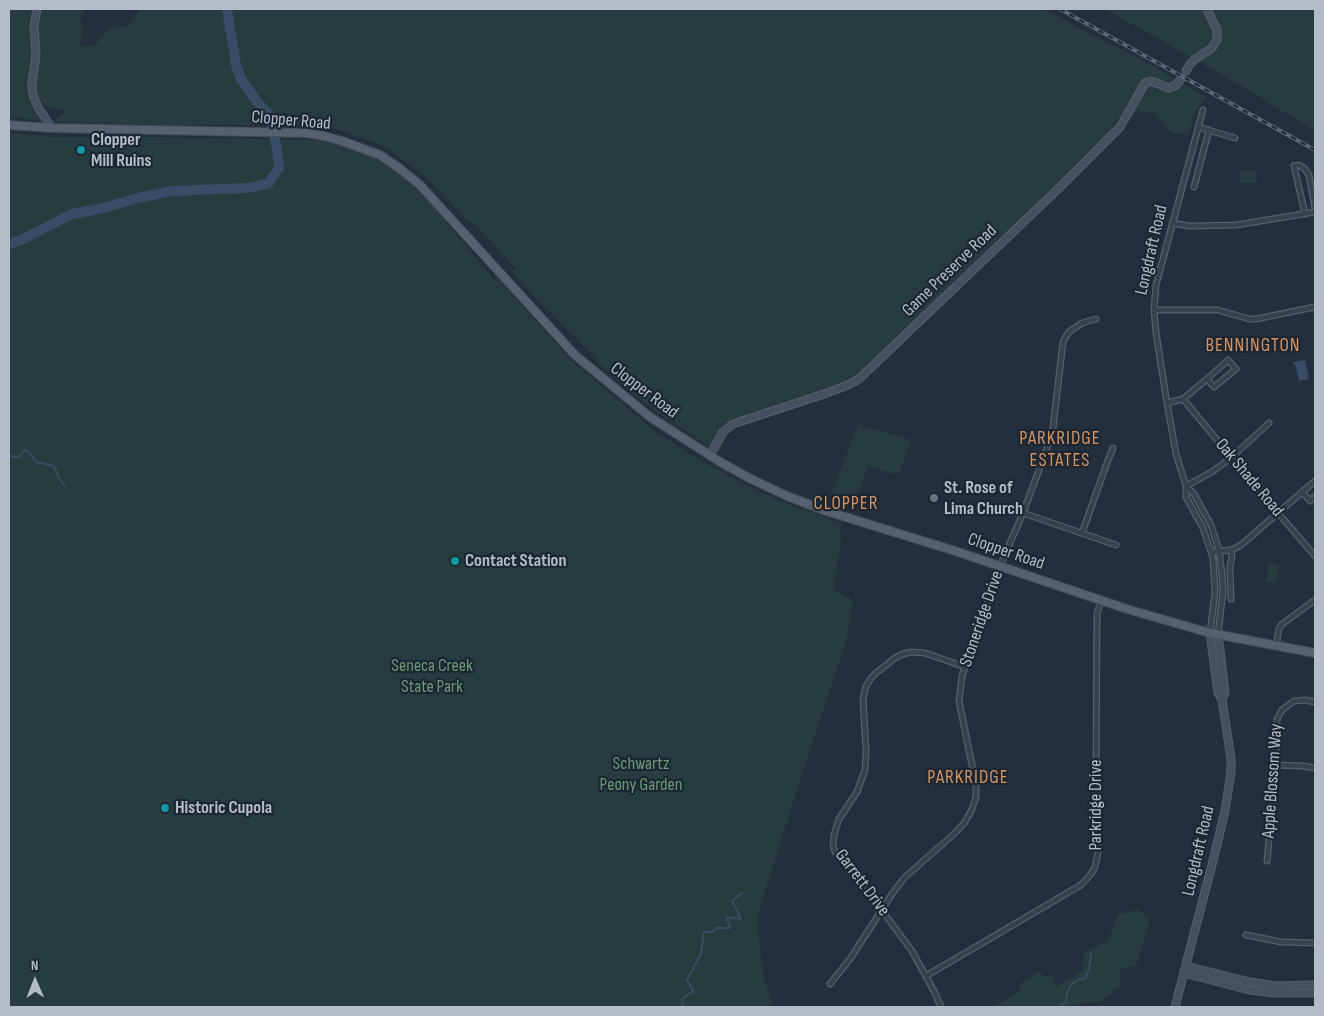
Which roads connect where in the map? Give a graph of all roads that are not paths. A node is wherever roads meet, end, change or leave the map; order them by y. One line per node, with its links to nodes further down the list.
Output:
1 (37, 9): 8 (street)
2 (1207, 9): 3 (street)
3 (1186, 71)
4 (1181, 79): 23 (street, Game Preserve Road)
5 (1202, 110): 7 (street, Longdraft Road)
6 (9, 124): 8 (main road, Clopper Road)
7 (1198, 127): 9 (street); 14 (street, Longdraft Road)
8 (52, 128): 23 (main road, Clopper Road)
9 (1209, 130): 10 (street); 11 (street)
10 (1235, 138)
11 (1194, 187)
12 (1315, 210): 13 (street); 13 (street)
13 (1304, 214): 14 (street)
14 (1172, 223): 16 (street, Longdraft Road)
15 (1315, 307): 16 (street)
16 (1154, 310): 20 (street, Longdraft Road)
17 (1096, 319): 29 (street, Stoneridge Drive)
18 (1207, 379): 18 (street); 19 (street)
19 (1183, 399): 20 (street); 24 (street, Oak Shade Road)
20 (1167, 403): 26 (street, Longdraft Road)
21 (1268, 423): 24 (street)
22 (1113, 448): 31 (street)
23 (710, 455): 37 (main road, Clopper Road)
24 (1232, 457): 26 (street); 30 (street, Oak Shade Road)
25 (1315, 481): 27 (street)
26 (1186, 486): 33 (street, Longdraft Road); 35 (street, Longdraft Road)
27 (1302, 492): 28 (street); 30 (street)
28 (1315, 496)
29 (1023, 513): 31 (street); 37 (street, Stoneridge Drive)
30 (1278, 513): 34 (street); 36 (street, Oak Shade Road)
31 (1082, 533): 32 (street)
32 (1116, 545)
33 (1220, 550): 34 (street); 35 (street); 41 (street, Longdraft Road)
34 (1231, 550): 38 (street)
35 (1211, 552): 41 (street, Longdraft Road)
36 (1315, 556)
37 (1000, 566): 39 (main road, Clopper Road); 44 (street, Stoneridge Drive)
38 (1231, 599)
39 (1101, 600): 41 (main road, Clopper Road); 53 (street, Parkridge Drive)
40 (1315, 600): 42 (street)
41 (1214, 634): 42 (main road, Clopper Road); 52 (street, Longdraft Road)
42 (1276, 646): 43 (main road, Clopper Road)
43 (1315, 653)
44 (965, 667): 49 (street, Stoneridge Drive); 49 (street, Garrett Drive)
45 (1315, 702): 46 (street, Apple Blossom Way)
46 (1276, 765): 47 (street); 48 (street, Apple Blossom Way)
47 (1315, 768)
48 (1267, 861)
49 (882, 910): 53 (street, Garrett Drive); 54 (street, Stoneridge Drive)
50 (1246, 935): 51 (street)
51 (1315, 943)
52 (1185, 970): 55 (street); 56 (street); 58 (street, Longdraft Road)
53 (926, 976): 57 (street, Garrett Drive)
54 (830, 984)
55 (1315, 985)
56 (1315, 993)
57 (941, 1007)
58 (1175, 1007)

